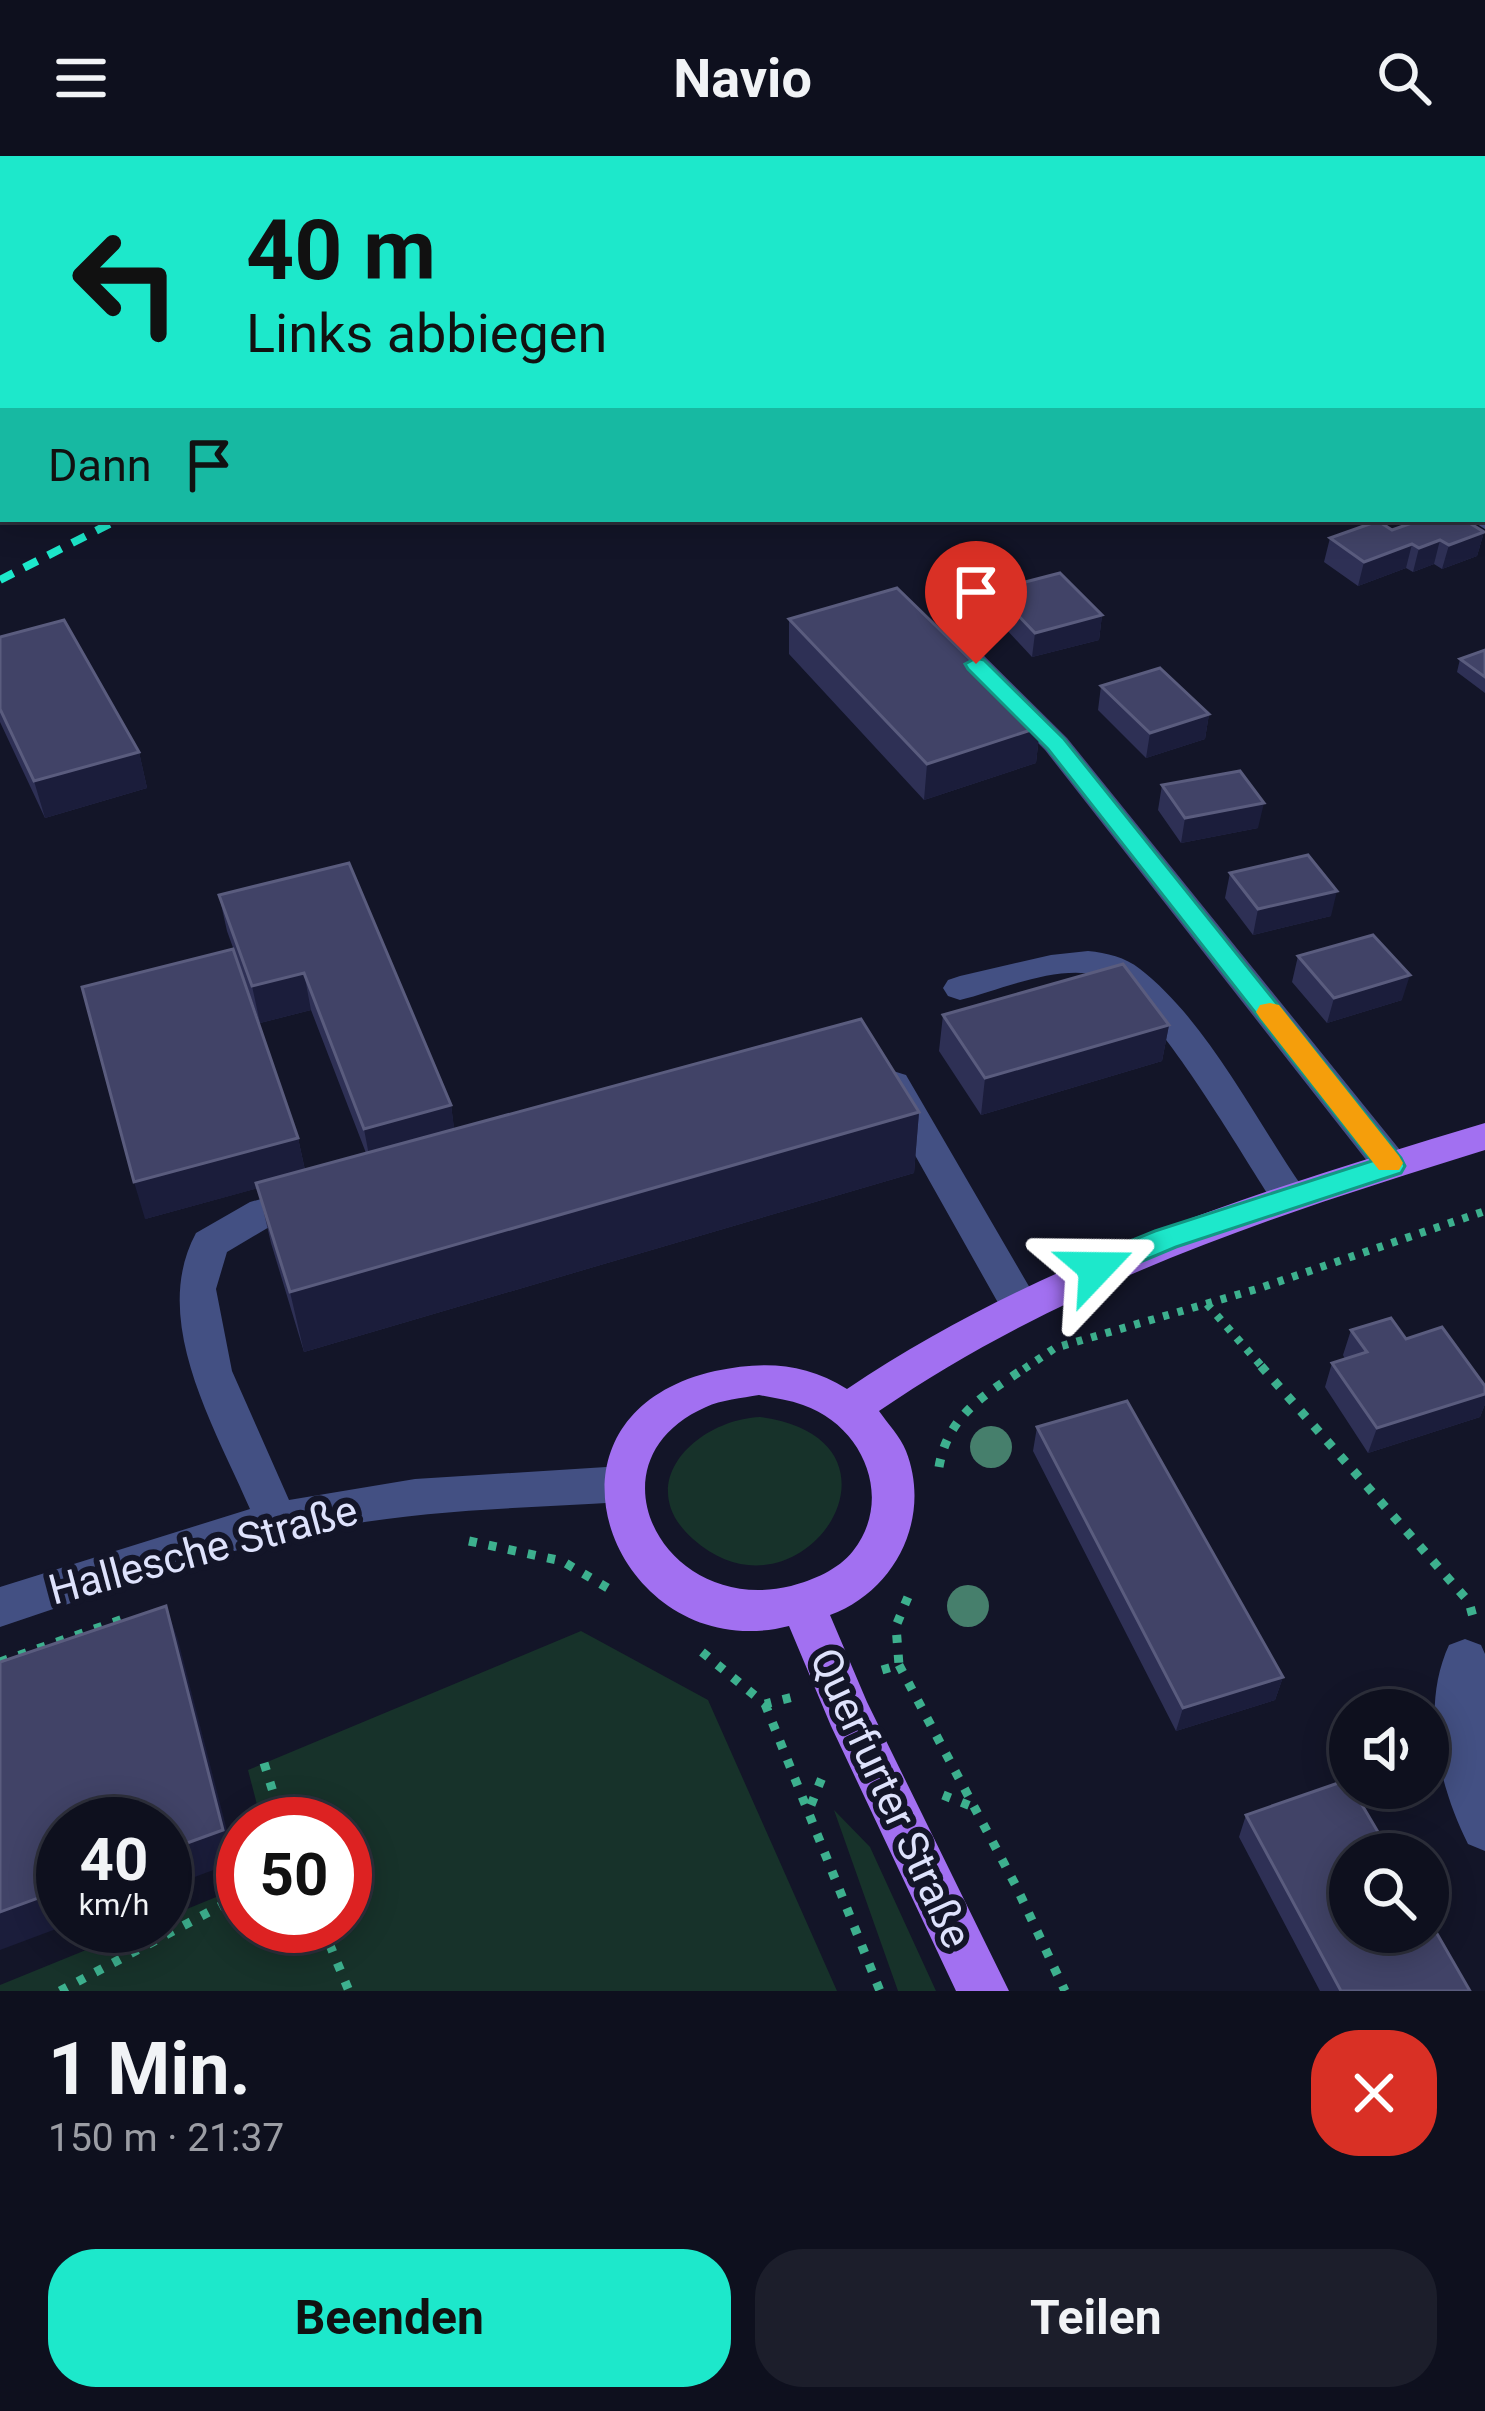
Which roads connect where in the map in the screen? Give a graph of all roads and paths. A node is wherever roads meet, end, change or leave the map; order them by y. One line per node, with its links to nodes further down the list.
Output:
1 (950, 638): 5 (street)
2 (960, 988): 7 (street)
3 (866, 1058): 10 (street)
4 (1485, 1136): 5 (main road)
5 (1391, 1166): 7 (main road)
6 (333, 1194): 14 (street)
7 (1290, 1198): 10 (main road)
8 (1485, 1211): 9 (path)
9 (1207, 1304): 11 (path); 18 (path)
10 (1020, 1306): 12 (main road)
11 (1110, 1332)
12 (851, 1408): 13 (main road); 15 (main road)
13 (622, 1484): 14 (street, Hallesche Straße); 15 (main road)
14 (277, 1522): 16 (street, Hallesche Straße)
15 (803, 1604): 30 (main road, Querfurter Straße)
16 (0, 1606)
17 (142, 1612): 19 (path)
18 (1465, 1660): 24 (street)
19 (0, 1662)
20 (899, 1665): 31 (path)
21 (765, 1704): 29 (path)
22 (264, 1763): 23 (path)
23 (275, 1797)
24 (1485, 1828)
25 (216, 1908): 27 (path)
26 (333, 1953): 28 (path)
27 (60, 1991)
28 (349, 1991)
29 (880, 1991)
30 (982, 1991)
31 (1064, 1991)

